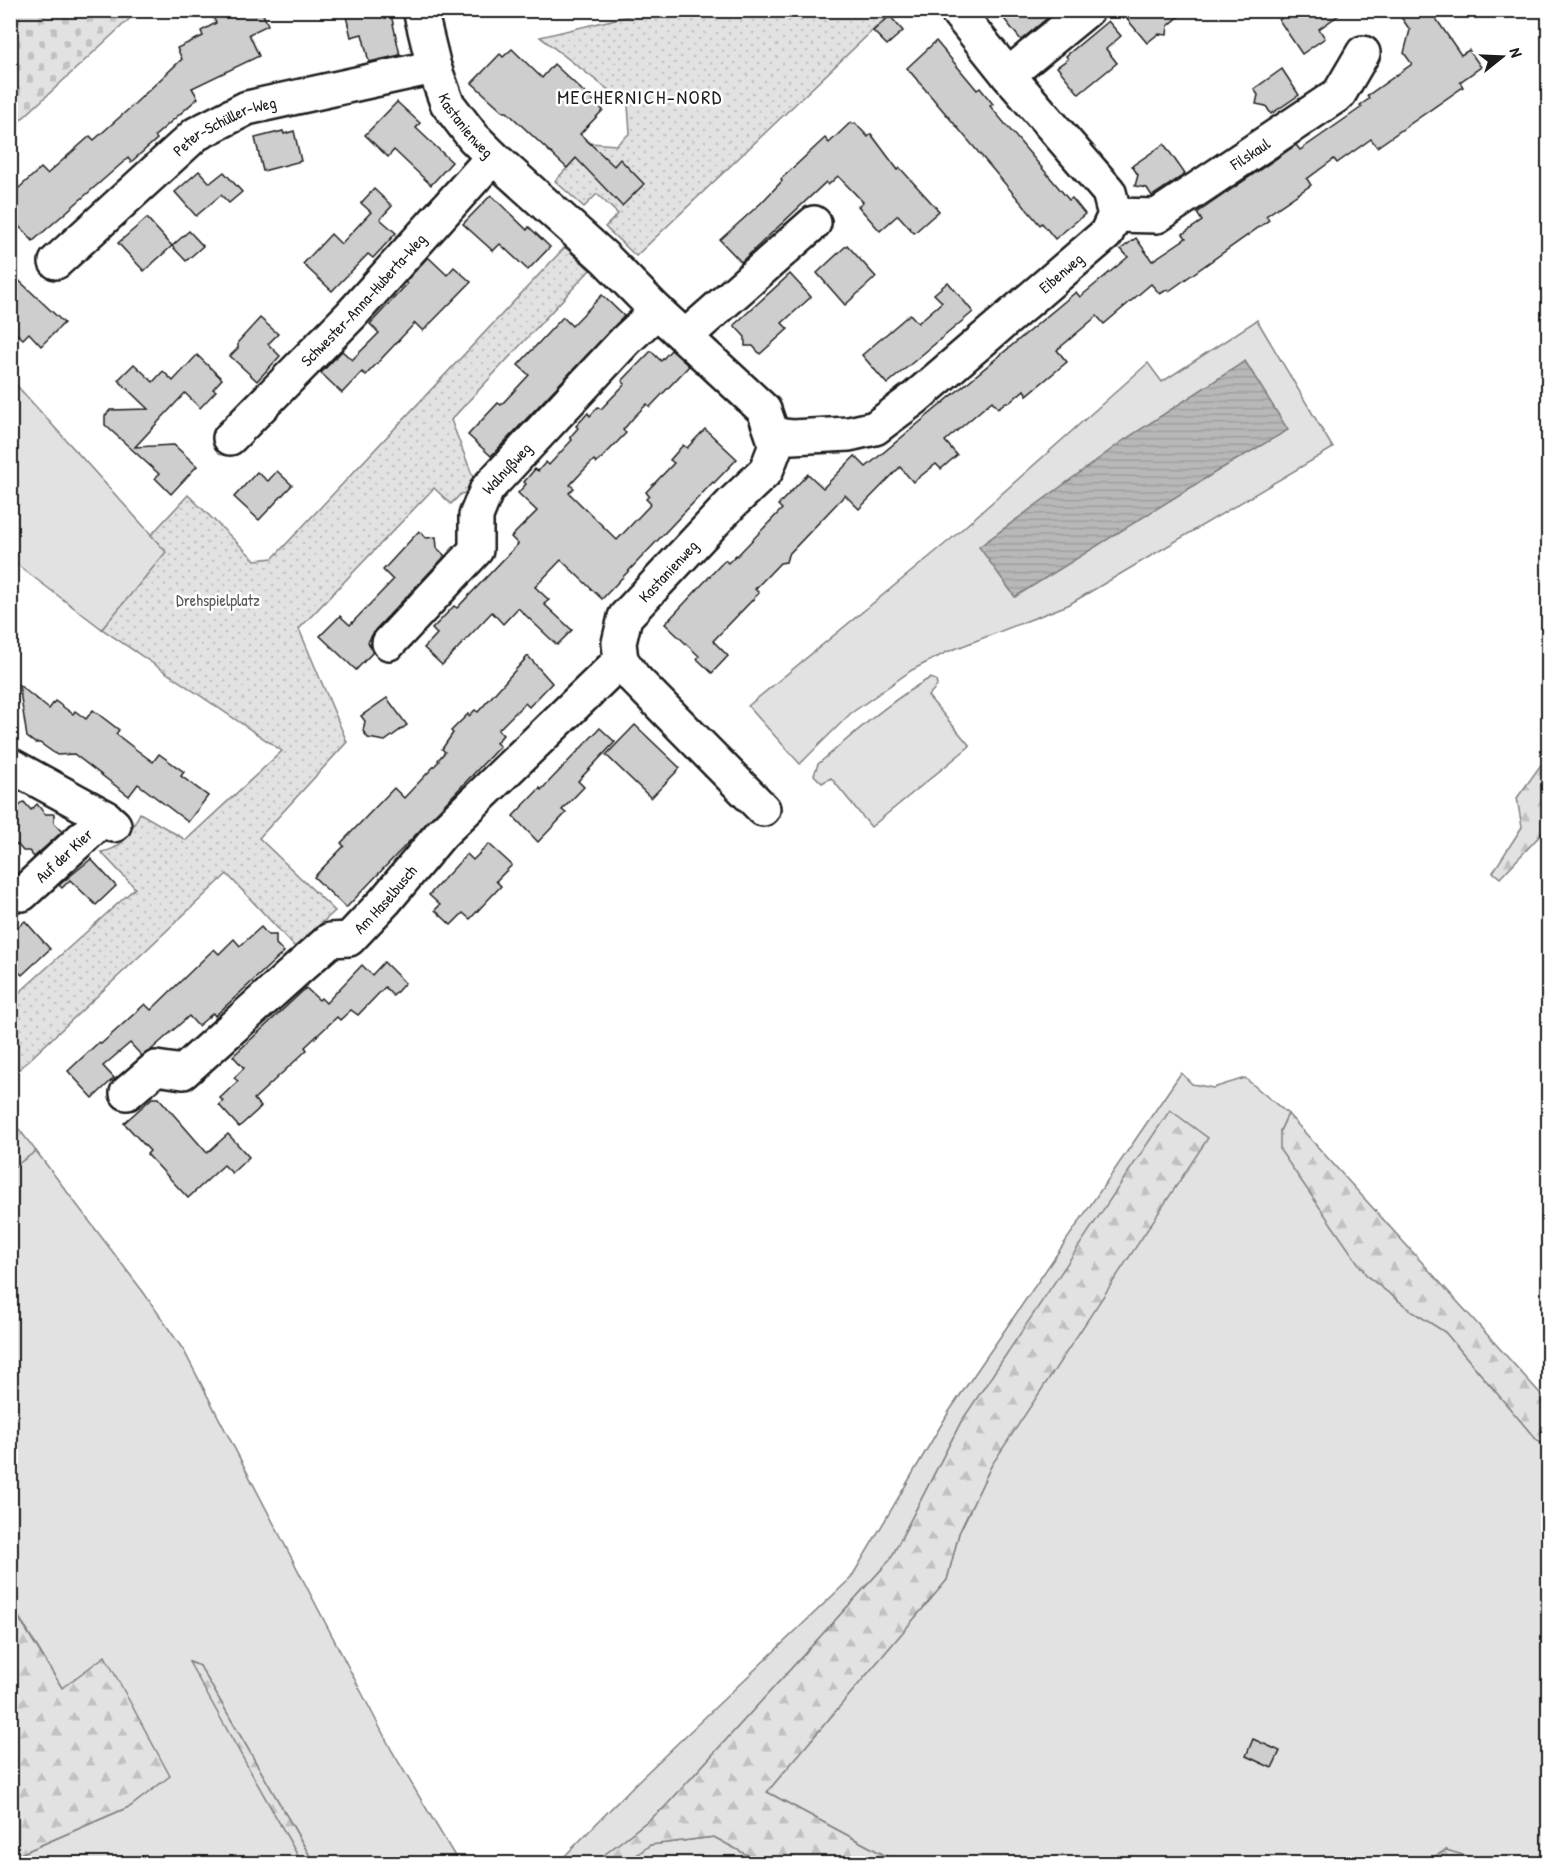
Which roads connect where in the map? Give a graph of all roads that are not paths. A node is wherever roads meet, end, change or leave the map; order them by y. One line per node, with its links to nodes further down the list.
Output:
1 (420, 10): 5 (street, Kastanienweg)
2 (956, 10): 6 (street)
3 (1087, 10): 6 (street)
4 (1363, 52): 8 (street, Filskaul)
5 (434, 67): 7 (street, Kastanienweg); 10 (street, Peter-Schüller-Weg)
6 (1008, 75): 8 (street)
7 (493, 157): 11 (street, Kastanienweg); 14 (street, Schwester-Anna-Huberta-Weg)
8 (1115, 215): 13 (street, Eibenweg)
9 (814, 223): 12 (street)
10 (56, 262)
11 (657, 311): 12 (street, Kastanienweg); 15 (street, Walnußweg)
12 (686, 336): 13 (street, Kastanienweg)
13 (774, 435): 16 (street, Kastanienweg)
14 (230, 438)
15 (389, 643)
16 (621, 660): 18 (street); 20 (street, Am Haselbusch)
17 (10, 765): 19 (street, Auf der Kier)
18 (763, 809)
19 (22, 894)
20 (127, 1093)

